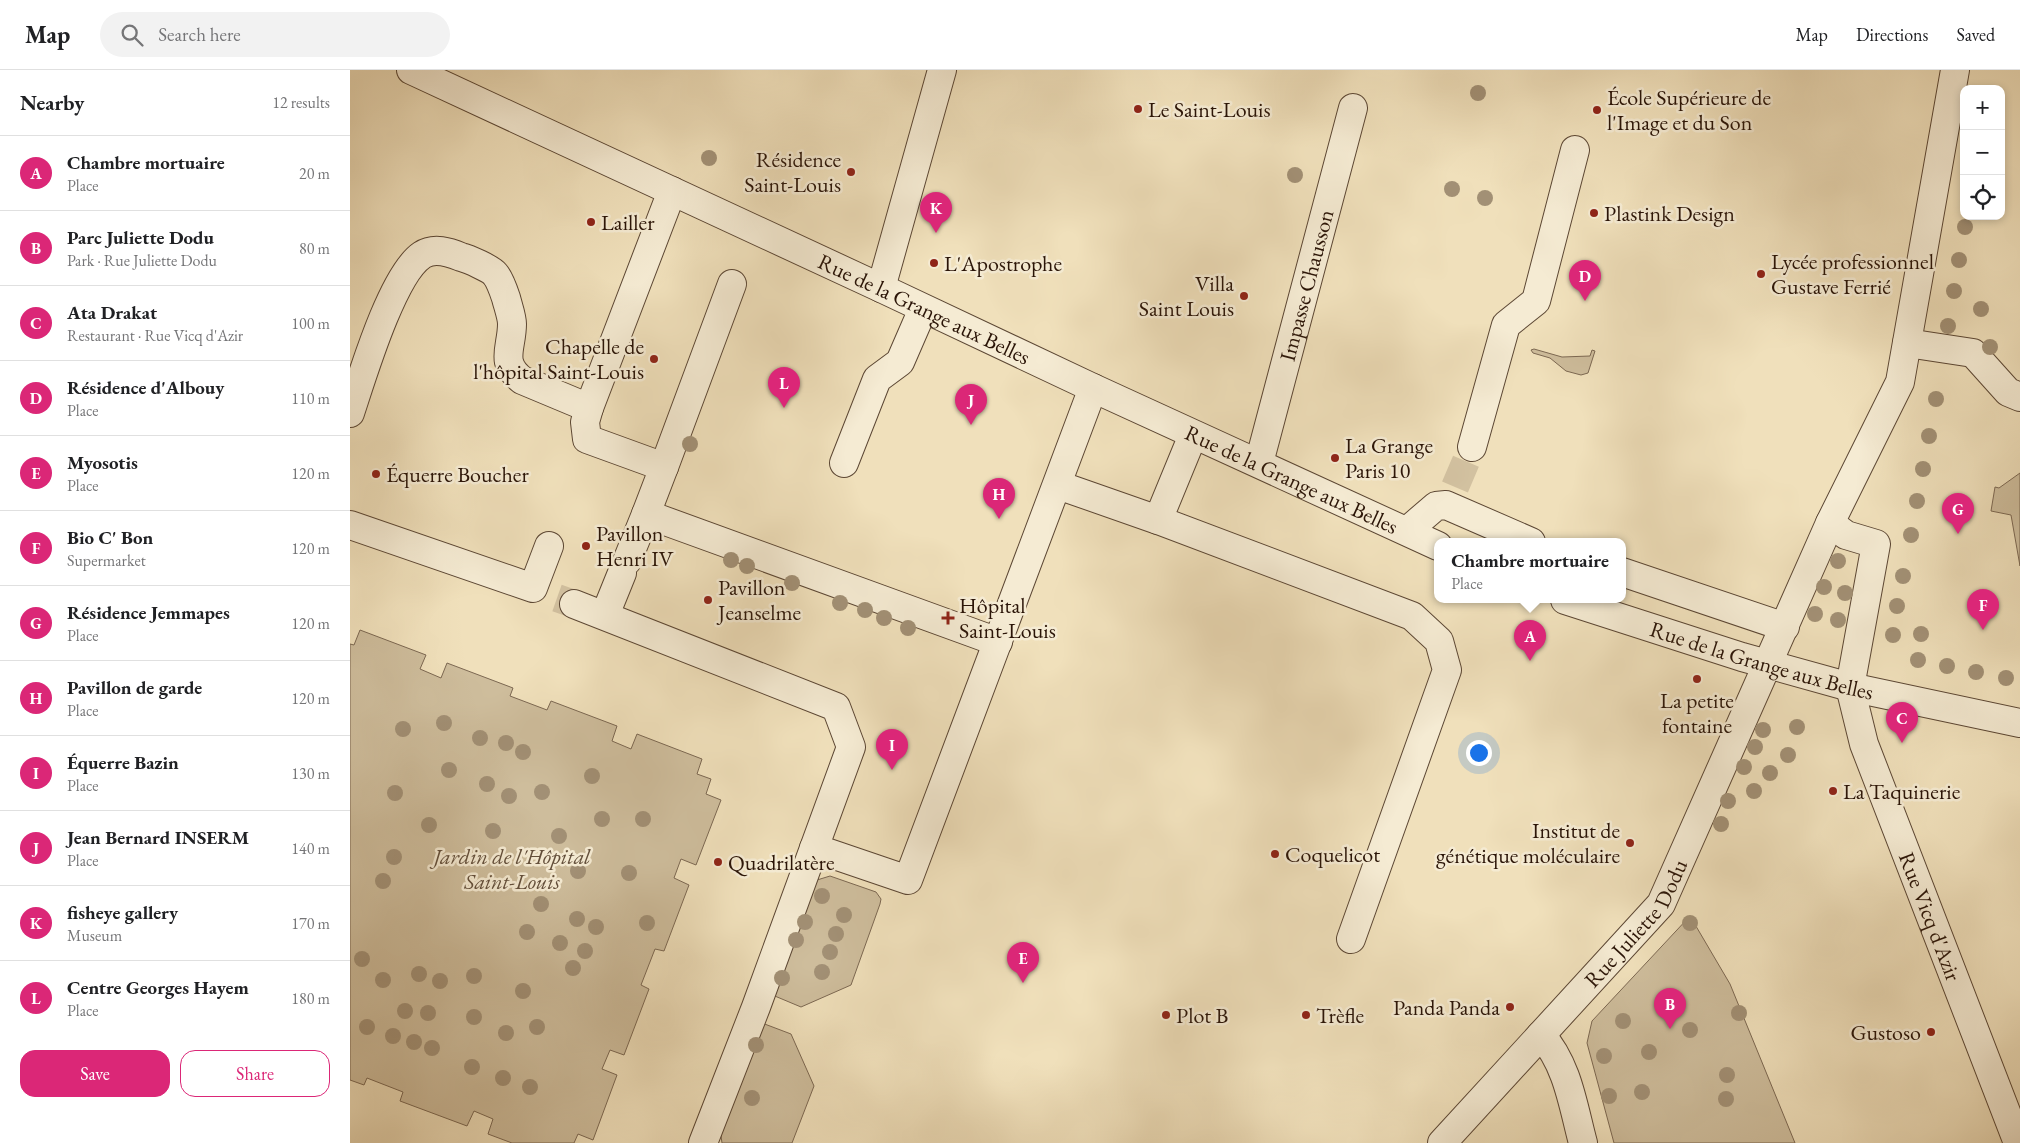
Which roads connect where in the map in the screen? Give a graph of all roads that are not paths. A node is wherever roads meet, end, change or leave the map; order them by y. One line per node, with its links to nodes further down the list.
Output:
1 (411, 70): 6 (street, Rue de la Grange aux Belles)
2 (942, 70): 8 (street)
3 (1955, 70): 10 (street, Rue Juliette Dodu)
4 (1353, 108): 18 (street, Impasse Chausson)
5 (1575, 150): 16 (street)
6 (672, 191): 8 (street, Rue de la Grange aux Belles); 13 (street)
7 (732, 284): 19 (street)
8 (881, 288): 9 (street, Rue de la Grange aux Belles)
9 (923, 309): 11 (street, Rue de la Grange aux Belles); 17 (street)
10 (1907, 343): 12 (street); 23 (street, Rue Juliette Dodu)
11 (1093, 388): 15 (street, Rue de la Grange aux Belles); 20 (street)
12 (2020, 397)
13 (589, 408): 14 (street); 19 (street)
14 (350, 413)
15 (1193, 435): 18 (street, Rue de la Grange aux Belles); 22 (street)
16 (1472, 447)
17 (844, 463)
18 (1259, 463): 25 (street, Rue de la Grange aux Belles)
19 (664, 466): 21 (street)
20 (1058, 485): 22 (street); 34 (street)
21 (646, 514): 32 (street); 34 (street)
22 (1158, 520): 39 (street)
23 (1830, 523): 33 (street, Rue Juliette Dodu); 36 (street)
24 (350, 525): 30 (street)
25 (1407, 531): 26 (street); 27 (street, Rue de la Grange aux Belles)
26 (1524, 538)
27 (1434, 544)
28 (549, 546): 30 (street)
29 (1626, 573): 33 (street)
30 (555, 597): 32 (street)
31 (1574, 603): 35 (street, Rue de la Grange aux Belles)
32 (605, 615): 38 (street)
33 (1785, 627): 35 (street, Rue Juliette Dodu)
34 (998, 642): 38 (street)
35 (1769, 663): 36 (street, Rue de la Grange aux Belles); 40 (street, Rue Juliette Dodu)
36 (1850, 687): 37 (street, Rue de la Grange aux Belles); 44 (street, Rue Vicq d'Azir)
37 (2020, 723)
38 (814, 848): 41 (street)
39 (1351, 939)
40 (1541, 1035): 42 (street, Rue Juliette Dodu); 43 (street)
41 (703, 1143)
42 (1442, 1143)
43 (1584, 1143)
44 (2018, 1143)

